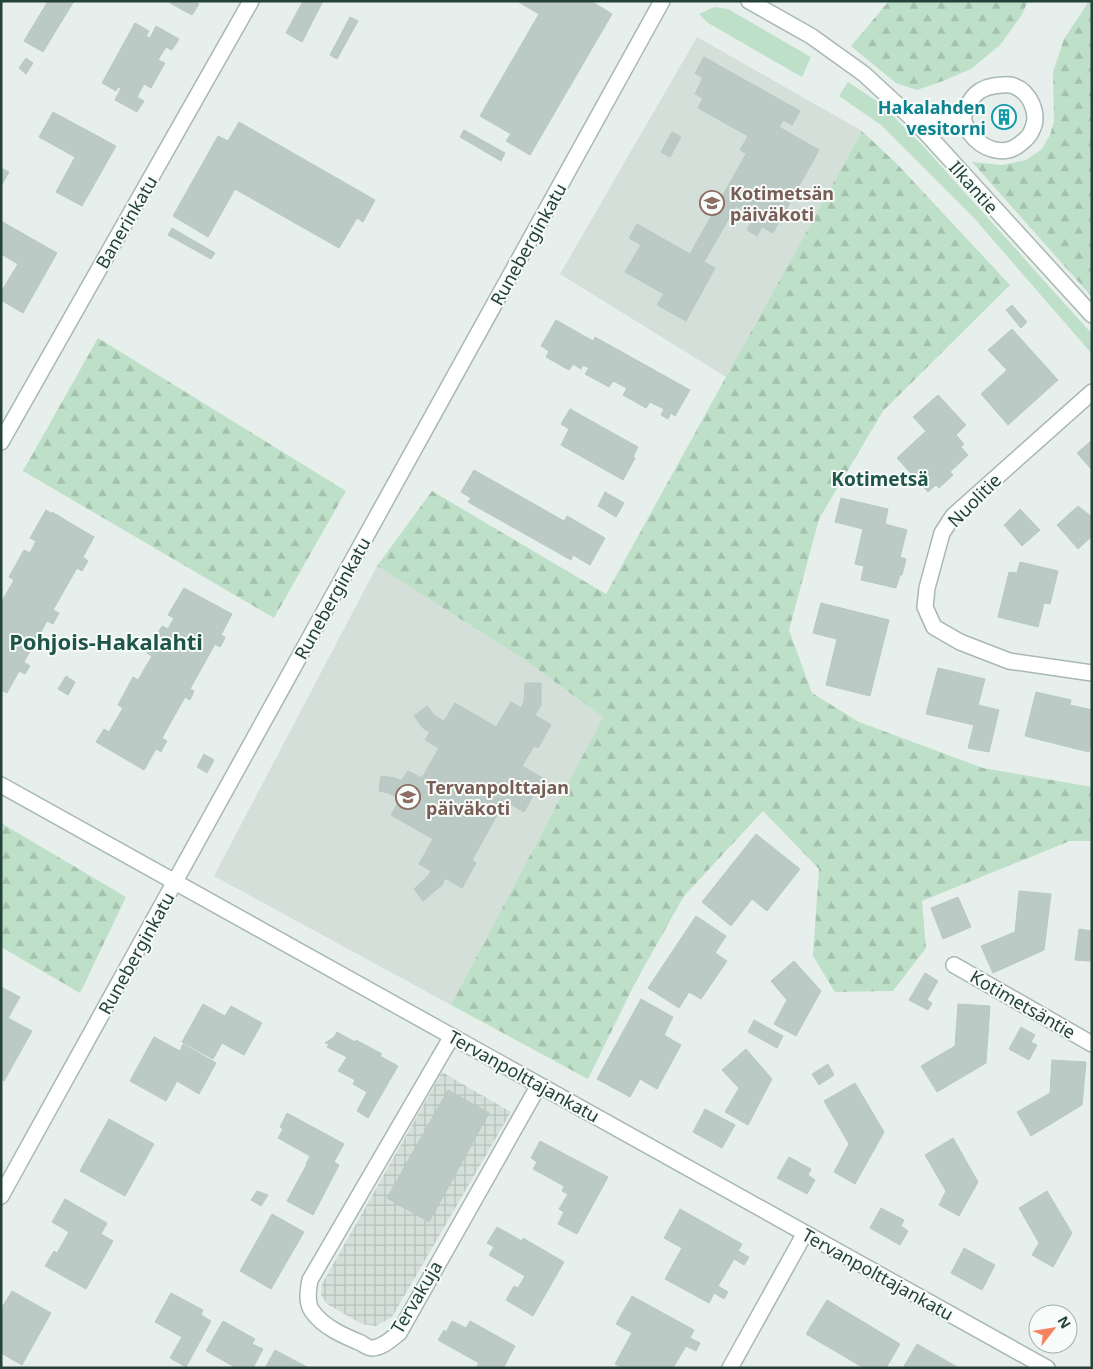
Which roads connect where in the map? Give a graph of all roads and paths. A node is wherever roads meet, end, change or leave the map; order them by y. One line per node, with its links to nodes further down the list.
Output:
1 (251, 1): 8 (street, Banerinkatu)
2 (662, 1): 11 (street, Runeberginkatu)
3 (748, 1): 5 (street, Ilkantie)
4 (963, 119): 4 (street); 5 (street)
5 (916, 122): 6 (street, Ilkantie)
6 (1092, 315)
7 (1092, 392): 9 (street, Nuolitie)
8 (1, 442)
9 (1092, 672)
10 (1, 785): 11 (street, Tervanpolttajankatu)
11 (175, 882): 13 (street, Tervanpolttajankatu); 16 (street, Runeberginkatu)
12 (954, 964): 14 (street, Kotimetsäntie)
13 (452, 1036): 15 (street, Tervanpolttajankatu); 15 (street, Tervakuja)
14 (1092, 1044)
15 (539, 1084): 17 (street, Tervanpolttajankatu)
16 (1, 1196)
17 (805, 1233): 18 (street); 19 (street, Tervanpolttajankatu)
18 (730, 1368)
19 (1047, 1368)

